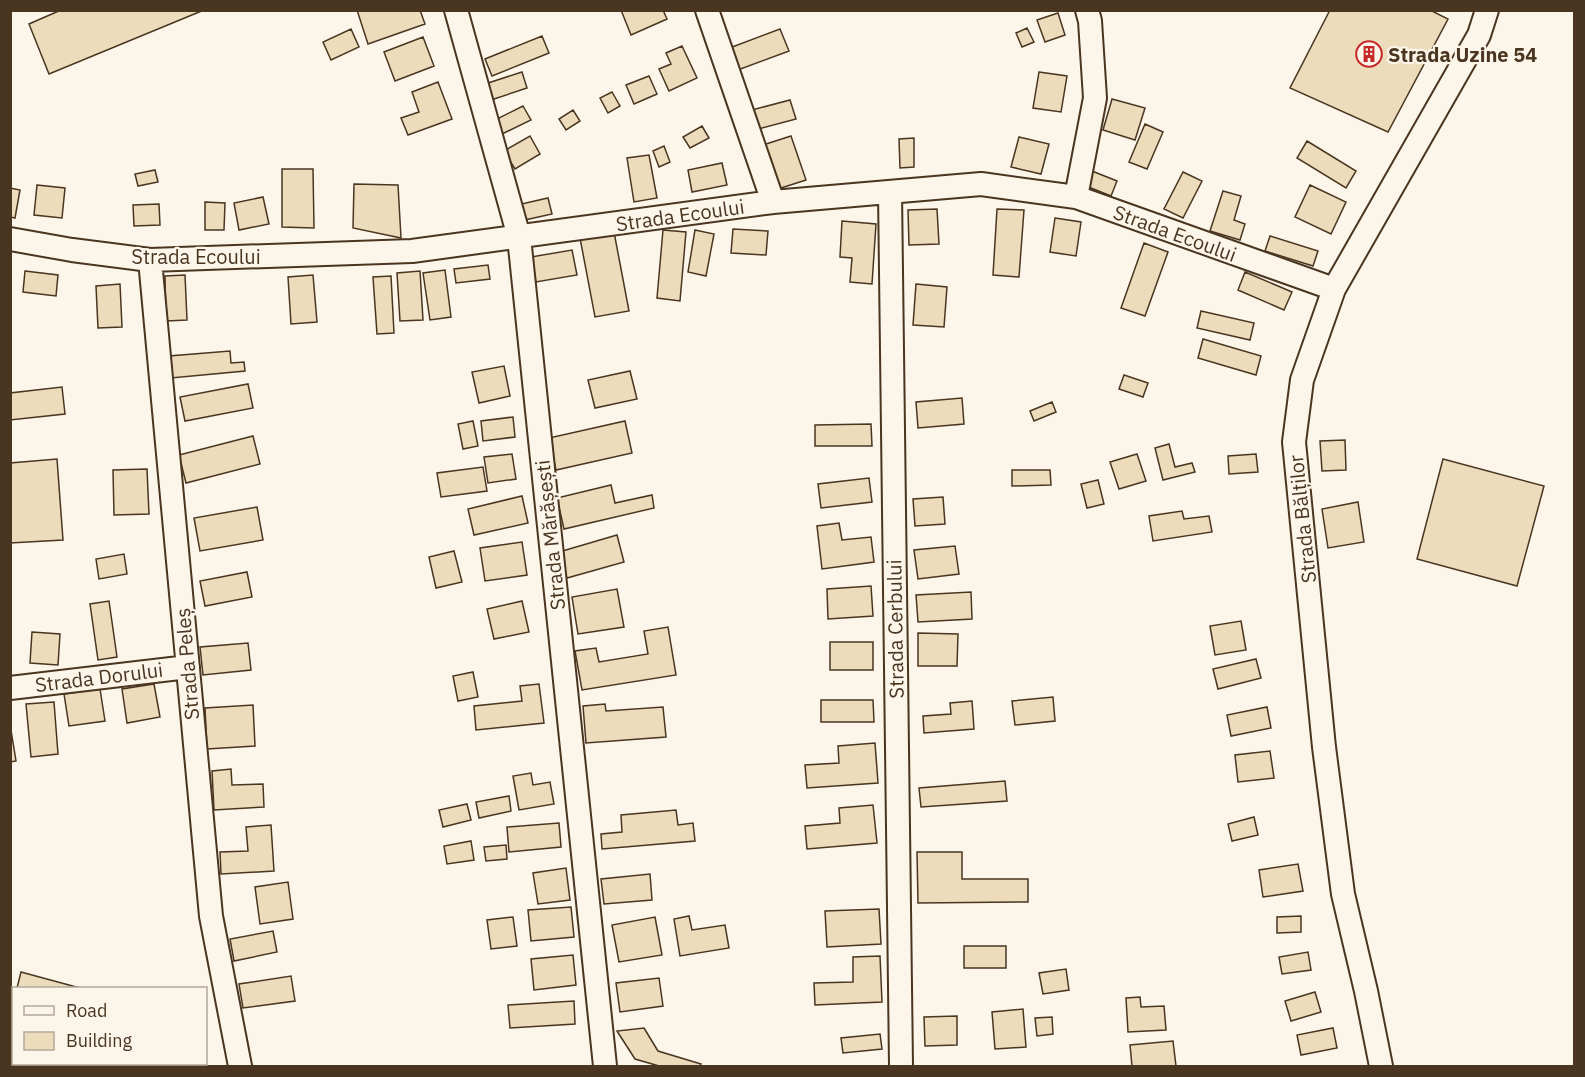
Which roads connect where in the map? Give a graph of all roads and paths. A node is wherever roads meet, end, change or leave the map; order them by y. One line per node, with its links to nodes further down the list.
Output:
1 (456, 10): 8 (street, Strada Mărășești)
2 (706, 10): 7 (street)
3 (1087, 10): 6 (street)
4 (1487, 10): 11 (street, Strada Bălților)
5 (890, 192): 6 (street, Strada Ecoului); 7 (street, Strada Ecoului); 16 (street, Strada Cerbului)
6 (1076, 197): 11 (street, Strada Ecoului)
7 (773, 202): 8 (street, Strada Ecoului)
8 (519, 237): 10 (street, Strada Ecoului); 15 (street, Strada Mărășești)
9 (10, 239): 10 (street, Strada Ecoului)
10 (150, 260): 12 (street, Strada Peleș)
11 (1334, 290): 17 (street, Strada Bălților)
12 (188, 667): 13 (street, Strada Dorului); 14 (street, Strada Peleș)
13 (10, 688)
14 (240, 1066)
15 (605, 1066)
16 (901, 1066)
17 (1381, 1066)

